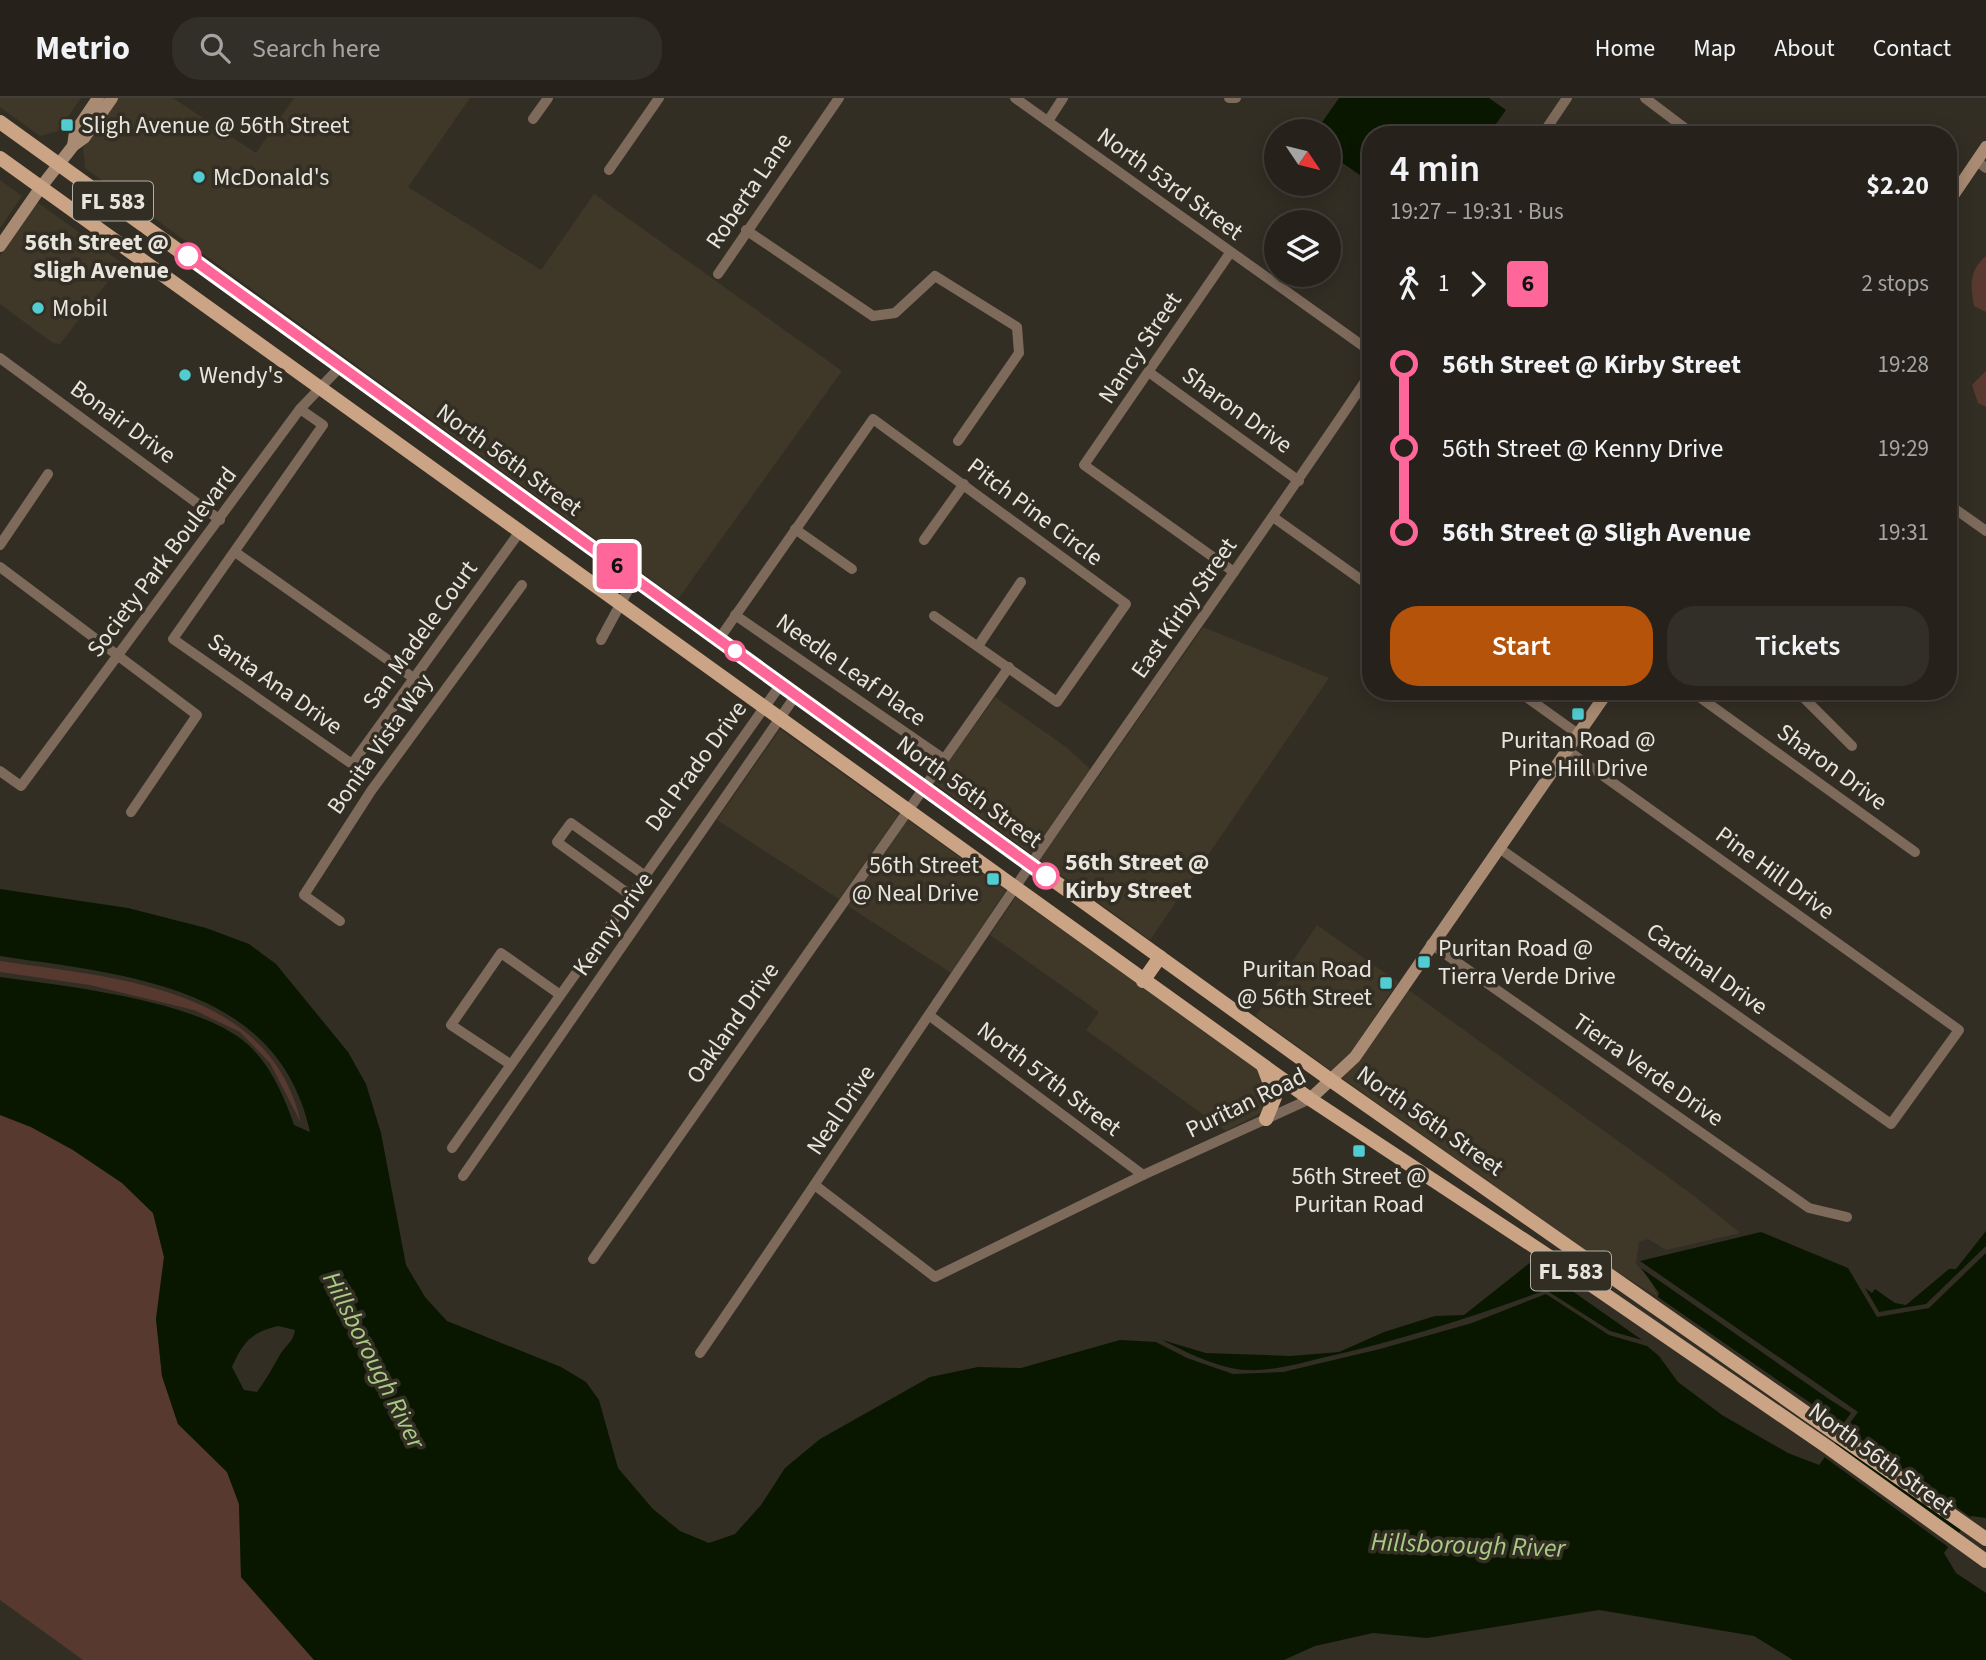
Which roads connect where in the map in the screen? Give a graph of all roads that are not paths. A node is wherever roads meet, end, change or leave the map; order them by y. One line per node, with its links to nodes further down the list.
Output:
1 (99, 98): 17 (street)
2 (112, 98): 17 (street)
3 (548, 98): 12 (street)
4 (659, 98): 22 (street)
5 (839, 98): 25 (street, Roberta Lane)
6 (1015, 98): 13 (street, North 53rd Street)
7 (1063, 98): 13 (street)
8 (1228, 98): 9 (street)
9 (1236, 98)
10 (1567, 98): 15 (street)
11 (1645, 98): 16 (street)
12 (533, 119)
13 (1048, 121): 27 (street, North 53rd Street)
14 (0, 122): 20 (main road, North 56th Street / FL 583)
15 (1548, 126)
16 (1682, 126)
17 (73, 146): 20 (street)
18 (1986, 147): 21 (street)
19 (0, 159): 23 (main road, North 56th Street / FL 583)
20 (60, 163): 23 (street); 31 (main road, North 56th Street / FL 583)
21 (1981, 165): 24 (street)
22 (609, 170)
23 (41, 187): 26 (street); 33 (main road, North 56th Street / FL 583)
24 (1957, 192)
25 (746, 230): 28 (street, Roberta Lane); 36 (street)
26 (0, 246)
27 (1230, 253): 29 (street, North 53rd Street); 32 (street, Nancy Street)
28 (718, 274)
29 (1362, 345)
30 (0, 358): 42 (street, Bonair Drive)
31 (341, 366): 33 (street, Society Park Boulevard); 52 (main road, North 56th Street / FL 583)
32 (1150, 373): 38 (street, Sharon Drive); 51 (street, Nancy Street)
33 (320, 386): 35 (street, Society Park Boulevard); 44 (main road, North 56th Street / FL 583)
34 (1362, 386): 38 (street, East Kirby Street)
35 (300, 410): 42 (street, Society Park Boulevard); 48 (street)
36 (958, 441)
37 (48, 474): 47 (street)
38 (1299, 481): 41 (street, East Kirby Street)
39 (964, 484): 43 (street, Pitch Pine Circle); 46 (street); 63 (street, Pitch Pine Circle)
40 (1957, 510): 45 (street)
41 (1273, 517): 51 (street, East Kirby Street); 53 (street)
42 (220, 520): 62 (street, Society Park Boulevard)
43 (795, 529): 50 (street); 57 (street, Pitch Pine Circle)
44 (521, 530): 56 (main road, North 56th Street / FL 583); 64 (street, San Madele Court)
45 (1986, 531)
46 (924, 540)
47 (0, 545)
48 (235, 552): 64 (street); 77 (street, Santa Ana Drive)
49 (0, 567): 62 (street)
50 (852, 569)
51 (1234, 572): 84 (street, East Kirby Street)
52 (634, 579): 56 (street); 59 (main road, North 56th Street / FL 583)
53 (1362, 580)
54 (1021, 582): 61 (street)
55 (522, 585): 88 (street, Bonita Vista Way)
56 (618, 603): 60 (street); 71 (main road, North 56th Street / FL 583)
57 (735, 615): 59 (street, Pitch Pine Circle); 76 (street, Needle Leaf Place)
58 (934, 616): 61 (street)
59 (719, 639): 65 (main road, North 56th Street / FL 583)
60 (601, 640)
61 (978, 646): 63 (street)
62 (119, 654): 78 (street, Society Park Boulevard); 81 (street)
63 (1010, 667): 76 (street)
64 (415, 679): 77 (street, San Madele Court)
65 (781, 684): 66 (main road, North 56th Street / FL 583); 71 (street, Del Prado Drive)
66 (796, 695): 72 (street, Kenny Drive); 79 (main road, North 56th Street / FL 583)
67 (1531, 700): 73 (street)
68 (1602, 700): 73 (street, Puritan Road)
69 (1704, 700): 83 (street, Sharon Drive)
70 (1806, 700): 74 (street)
71 (764, 707): 72 (main road, North 56th Street / FL 583); 85 (street, Del Prado Drive)
72 (780, 719): 80 (main road, North 56th Street / FL 583); 101 (street, Kenny Drive)
73 (1578, 734): 75 (street, Puritan Road)
74 (1852, 746)
75 (1567, 750): 82 (street, Puritan Road); 99 (street, Pine Hill Drive)
76 (944, 759): 79 (street)
77 (352, 764)
78 (0, 771)
79 (924, 788): 80 (street, Oakland Drive); 84 (main road, North 56th Street / FL 583)
80 (908, 811): 86 (main road, North 56th Street / FL 583); 107 (street, Oakland Drive)
81 (131, 812)
82 (1499, 848): 89 (street, Puritan Road); 99 (street, Cardinal Drive)
83 (1915, 852)
84 (1031, 865): 86 (street, East Kirby Street); 90 (main road, North 56th Street / FL 583)
85 (644, 875): 87 (street, Del Prado Drive); 87 (street)
86 (1014, 889): 91 (main road, North 56th Street / FL 583); 93 (street, Neal Drive)
87 (630, 895): 92 (street, Del Prado Drive)
88 (340, 921)
89 (1431, 944): 96 (street, Puritan Road); 104 (street, Tierra Verde Drive)
90 (1160, 957): 91 (main road); 96 (main road, North 56th Street / FL 583)
91 (1143, 981): 95 (main road, North 56th Street / FL 583)
92 (559, 994): 94 (street, Del Prado Drive); 94 (street)
93 (930, 1016): 102 (street, North 57th Street); 103 (street, Neal Drive)
94 (510, 1064): 100 (street, Del Prado Drive)
95 (1264, 1067): 97 (main road, North 56th Street / FL 583); 98 (main road)
96 (1332, 1081): 97 (street, Puritan Road); 105 (main road, North 56th Street / FL 583)
97 (1310, 1100): 98 (street, Puritan Road); 106 (main road, North 56th Street / FL 583)
98 (1266, 1119): 102 (street, Puritan Road)
99 (1891, 1124)
100 (453, 1148)
101 (463, 1175)
102 (1143, 1175): 103 (street, Puritan Road)
103 (816, 1186): 108 (street, Neal Drive)
104 (1847, 1217)
105 (1538, 1224): 106 (main road); 109 (main road, North 56th Street / FL 583)
106 (1526, 1241): 110 (main road, North 56th Street / FL 583)
107 (593, 1259)
108 (699, 1353)
109 (1986, 1539)
110 (1986, 1561)

